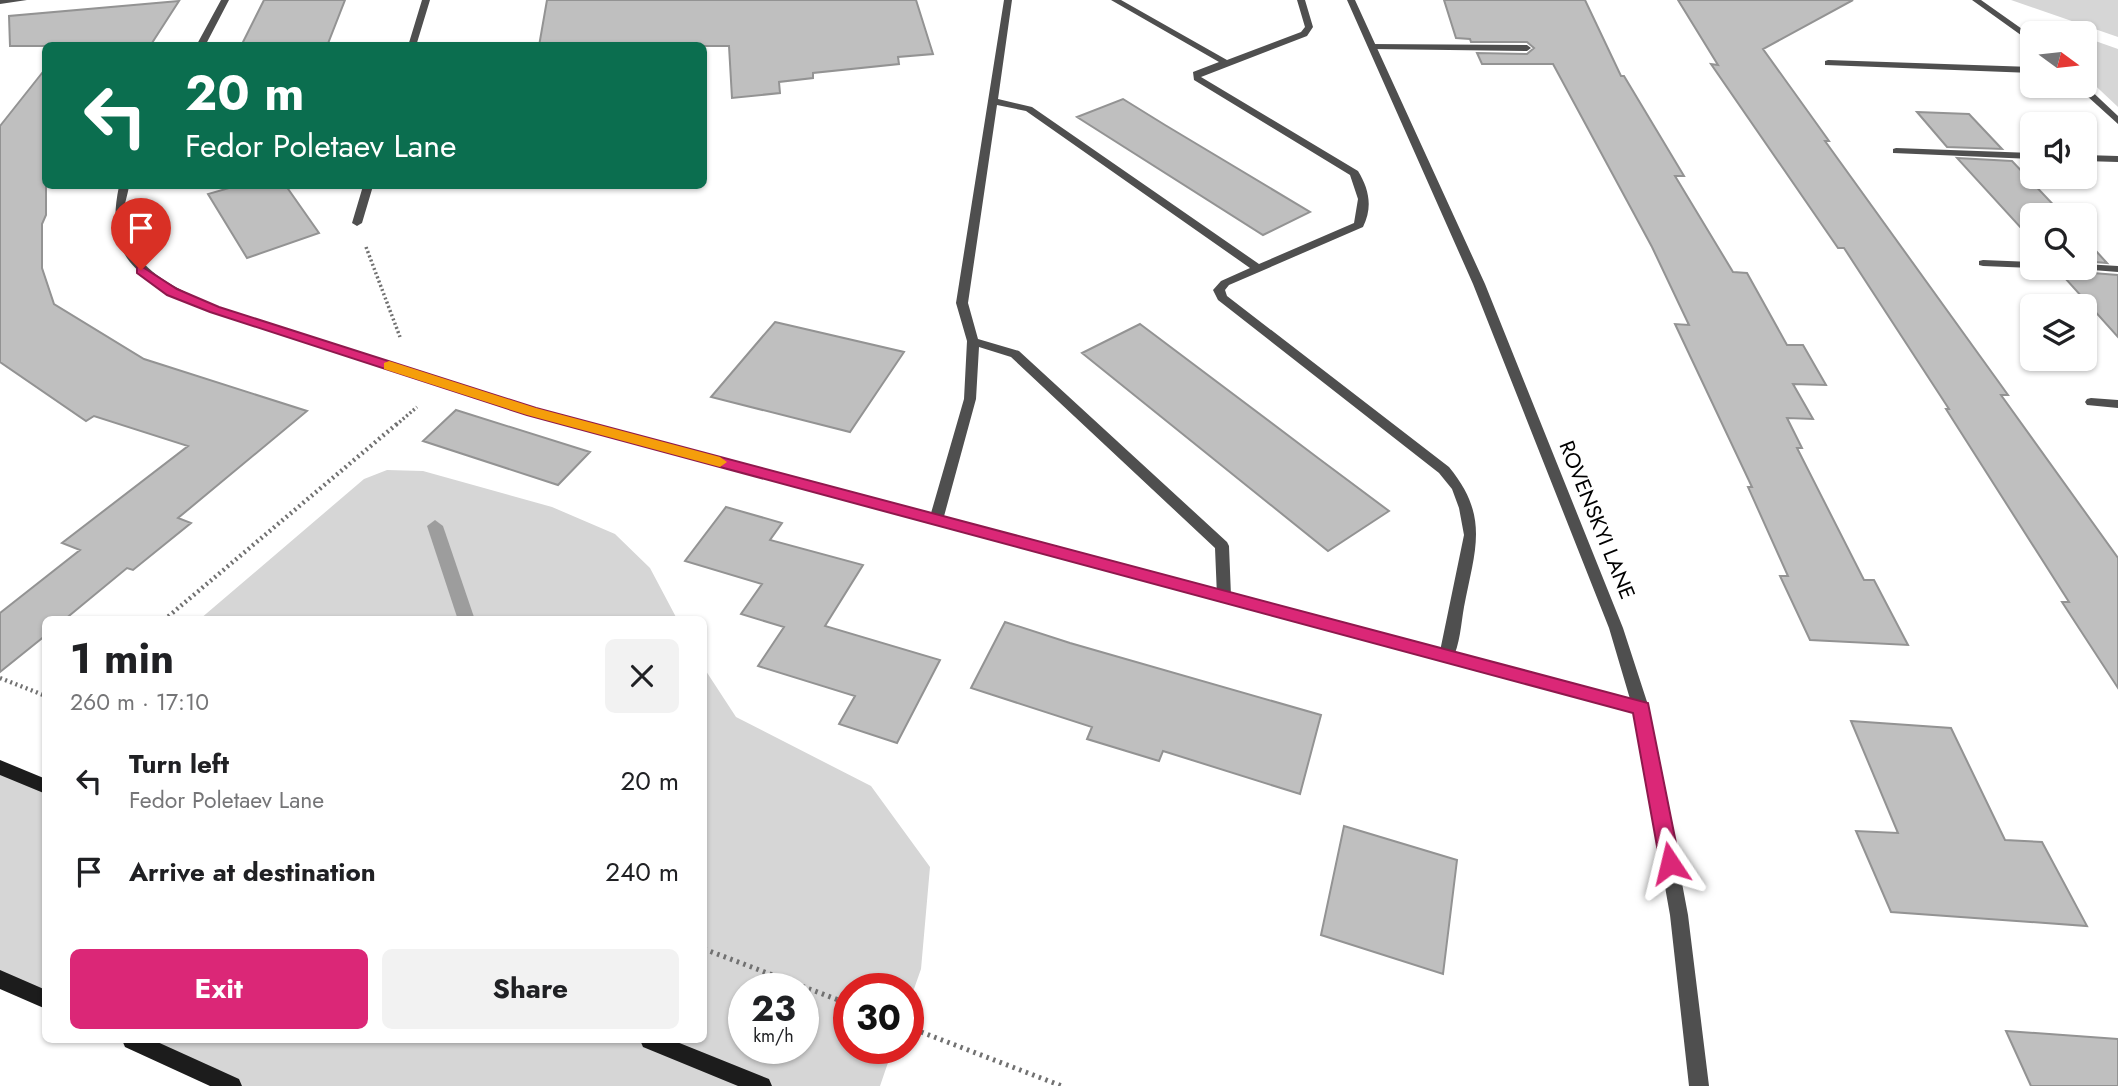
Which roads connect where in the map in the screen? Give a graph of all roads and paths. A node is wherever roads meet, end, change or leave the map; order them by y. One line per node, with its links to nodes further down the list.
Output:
1 (23, 0): 9 (street)
2 (225, 0): 11 (street)
3 (426, 0): 12 (street)
4 (1008, 0): 19 (street)
5 (1115, 0): 15 (street)
6 (1301, 0): 15 (street)
7 (1351, 0): 13 (street, ROVENSKYI LANE)
8 (1976, 0): 10 (street)
9 (0, 2)
10 (2020, 31)
11 (202, 42)
12 (413, 42)
13 (1372, 47): 14 (street); 44 (street, ROVENSKYI LANE)
14 (1527, 48)
15 (1225, 62): 31 (street)
16 (1828, 63): 17 (street)
17 (2020, 70)
18 (2094, 98): 20 (street)
19 (993, 101): 31 (street); 33 (street)
20 (2118, 121)
21 (1896, 151): 22 (street)
22 (2020, 156)
23 (2097, 158): 24 (street)
24 (2118, 159)
25 (123, 189): 34 (street)
26 (367, 189): 27 (street)
27 (357, 223): 34 (path)
28 (1983, 263): 29 (street)
29 (2020, 265)
30 (2097, 268): 32 (street)
31 (1259, 269): 41 (street)
32 (2118, 269)
33 (973, 341): 38 (street); 39 (street)
34 (414, 374): 35 (street)
35 (444, 384): 38 (street); 40 (path)
36 (2091, 402): 37 (street)
37 (2118, 404)
38 (936, 520): 39 (street)
39 (1224, 596): 41 (street)
40 (169, 616)
41 (1447, 656): 44 (street)
42 (0, 678): 43 (path)
43 (42, 694)
44 (1641, 708): 57 (street, ROVENSKYI LANE)
45 (0, 767): 46 (main road)
46 (42, 785)
47 (707, 950): 50 (path)
48 (0, 979): 49 (main road)
49 (42, 998)
50 (833, 998)
51 (924, 1033): 56 (path)
52 (139, 1043): 54 (main road)
53 (657, 1043): 55 (main road)
54 (232, 1086)
55 (761, 1086)
56 (1062, 1086)
57 (1699, 1086)

